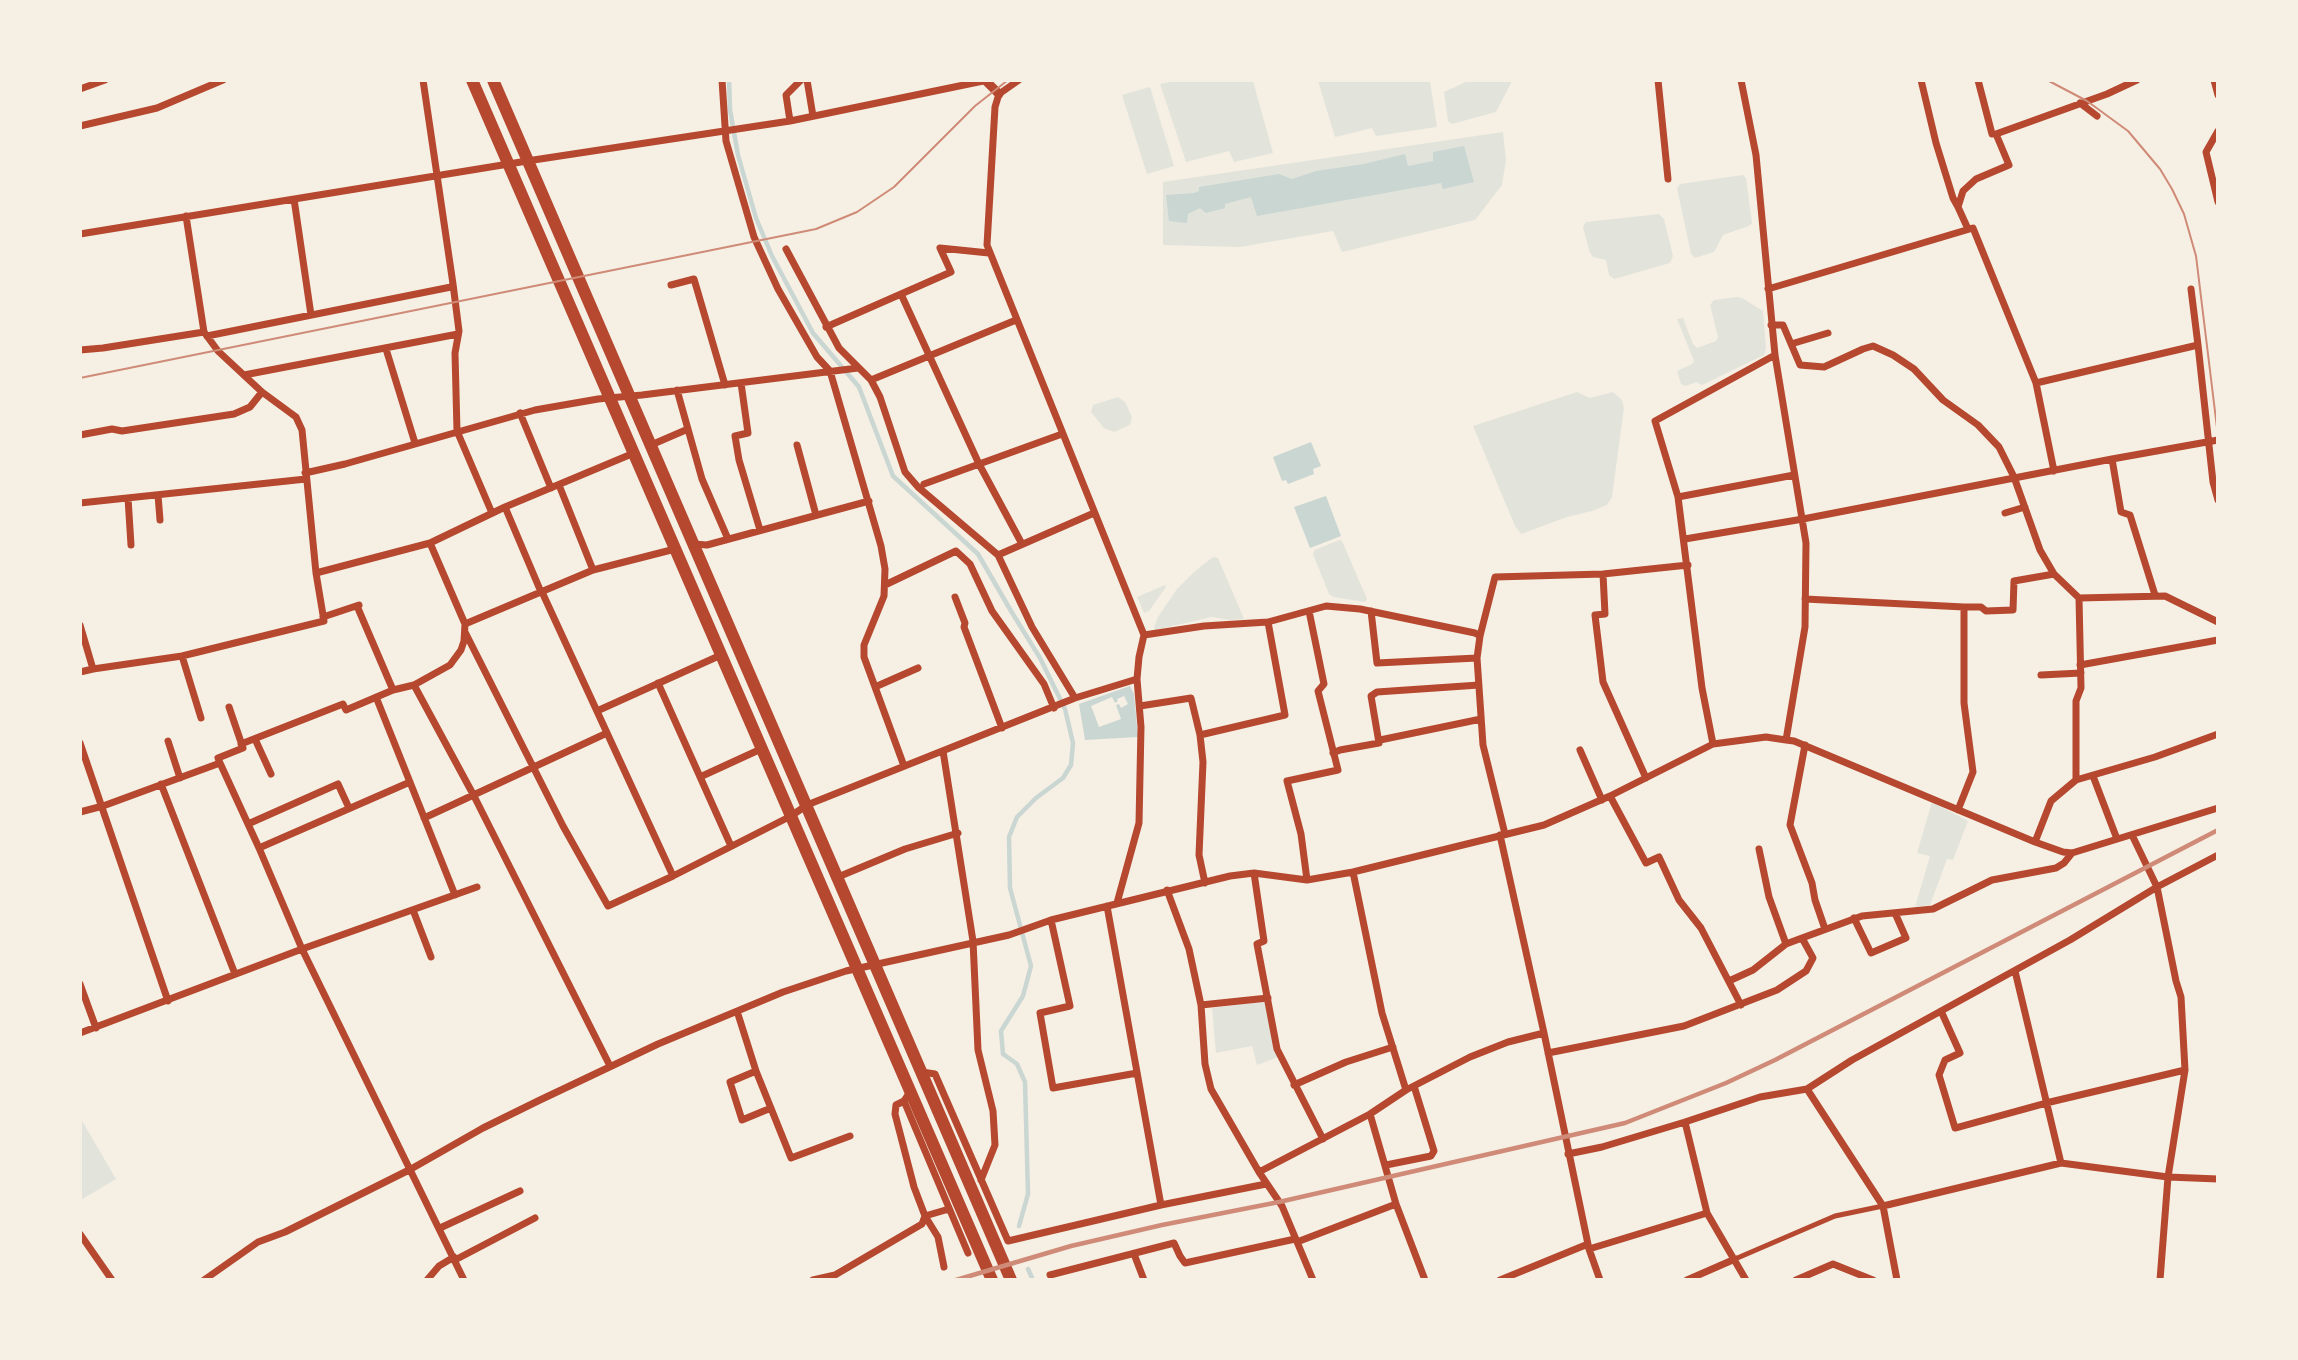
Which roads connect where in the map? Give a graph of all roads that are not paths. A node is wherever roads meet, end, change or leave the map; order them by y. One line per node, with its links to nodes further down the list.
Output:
1 (105, 80): 17 (street)
2 (223, 80): 24 (street)
3 (423, 80): 30 (street)
4 (472, 80): 29 (highway)
5 (493, 80): 28 (highway)
6 (723, 80): 25 (street)
7 (801, 80): 23 (street)
8 (807, 80): 21 (street)
9 (1019, 80): 18 (street)
10 (1658, 80): 31 (street)
11 (1741, 80): 42 (street)
12 (1921, 80): 34 (street)
13 (1978, 80): 27 (street)
14 (2137, 80): 20 (street)
15 (2214, 80): 19 (street)
16 (987, 81): 18 (street); 21 (street)
17 (80, 89)
18 (999, 94): 39 (street)
19 (2217, 95)
20 (2080, 103): 22 (street); 34 (street)
21 (813, 116): 23 (street)
22 (2097, 116)
23 (790, 121): 25 (street)
24 (80, 126)
25 (726, 130): 28 (street); 59 (street)
26 (2217, 131): 33 (street)
27 (1992, 134)
28 (527, 161): 29 (street); 67 (highway)
29 (509, 164): 30 (street); 68 (highway)
30 (438, 177): 32 (street); 40 (street)
31 (1668, 179)
32 (295, 199): 35 (street); 45 (street)
33 (2217, 202)
34 (1958, 206): 36 (street)
35 (186, 216): 37 (street); 50 (street)
36 (1968, 229): 42 (street); 63 (street)
37 (80, 234)
38 (786, 249): 48 (street)
39 (989, 253): 44 (street); 46 (street)
40 (453, 284): 45 (street); 51 (street)
41 (671, 285): 64 (street)
42 (1768, 289): 47 (street)
43 (2191, 289): 53 (street)
44 (901, 294): 48 (street); 56 (street)
45 (311, 315): 50 (street)
46 (1016, 320): 56 (street); 72 (street)
47 (1771, 325): 52 (street); 57 (street)
48 (826, 327): 58 (street)
49 (1828, 333): 52 (street)
50 (206, 334): 55 (street); 60 (street)
51 (458, 334): 54 (street); 71 (street)
52 (1791, 344): 84 (street)
53 (2198, 345): 63 (street); 74 (street)
54 (386, 349): 60 (street); 75 (street)
55 (80, 350)
56 (930, 355): 61 (street); 80 (street)
57 (1775, 355): 82 (street); 88 (street)
58 (858, 368): 59 (street); 61 (street)
59 (830, 371): 62 (street); 91 (street)
60 (244, 375): 66 (street)
61 (871, 380): 109 (street)
62 (741, 383): 64 (street); 101 (street)
63 (2036, 383): 81 (street)
64 (725, 385): 65 (street)
65 (677, 390): 67 (street); 70 (street)
66 (262, 392): 73 (street); 83 (street)
67 (630, 396): 68 (street); 76 (highway)
68 (610, 398): 69 (street); 78 (highway)
69 (520, 413): 71 (street); 86 (street)
70 (688, 429): 76 (street); 102 (street)
71 (457, 431): 75 (street); 95 (street)
72 (1062, 434): 80 (street); 96 (street)
73 (80, 435)
74 (2213, 441): 79 (street); 90 (street)
75 (415, 443): 83 (street)
76 (651, 445): 105 (highway)
77 (797, 445): 98 (street)
78 (634, 453): 86 (street); 108 (highway)
79 (2112, 458): 81 (street); 117 (street)
80 (979, 464): 85 (street); 106 (street)
81 (2053, 471): 84 (street)
82 (1794, 475): 88 (street); 99 (street)
83 (306, 476): 87 (street); 112 (street)
84 (2014, 477): 94 (street); 99 (street)
85 (924, 484)
86 (555, 486): 93 (street); 111 (street)
87 (159, 495): 89 (street); 100 (street)
88 (1678, 496): 103 (street)
89 (128, 498): 92 (street); 107 (street)
90 (2217, 500)
91 (869, 502): 98 (street); 115 (street)
92 (80, 503)
93 (505, 507): 95 (street); 116 (street)
94 (2025, 507): 97 (street); 114 (street)
95 (492, 513): 104 (street)
96 (1094, 513): 106 (street); 129 (street)
97 (2005, 513)
98 (816, 514): 101 (street)
99 (1803, 519): 103 (street); 120 (street)
100 (160, 520)
101 (760, 530): 102 (street)
102 (728, 539): 105 (street)
103 (1685, 539): 110 (street)
104 (430, 543): 112 (street); 128 (street)
105 (694, 544): 183 (highway)
106 (1022, 544): 109 (street)
107 (131, 545)
108 (675, 549): 111 (street); 132 (highway)
109 (998, 555): 147 (street)
110 (1688, 565): 113 (street); 164 (street)
111 (593, 570): 116 (street)
112 (316, 573): 124 (street)
113 (1603, 574): 130 (street); 177 (street)
114 (2053, 574): 119 (street); 121 (street)
115 (885, 585): 144 (street); 150 (street)
116 (541, 592): 128 (street); 151 (street)
117 (2155, 595): 119 (street); 126 (street)
118 (955, 597): 154 (street)
119 (2079, 598): 137 (street)
120 (1805, 599): 121 (street); 160 (street)
121 (1964, 607): 187 (street)
122 (1309, 611): 123 (street); 125 (street); 169 (street)
123 (1371, 611): 130 (street); 134 (street)
124 (323, 617): 133 (street); 145 (street)
125 (1268, 622): 129 (street); 157 (street)
126 (2217, 622)
127 (80, 625): 136 (street)
128 (465, 628): 142 (street); 172 (street)
129 (1144, 635): 140 (street)
130 (1480, 636): 134 (street)
131 (2217, 640): 137 (street)
132 (721, 655): 141 (street); 166 (highway)
133 (183, 656): 136 (street); 152 (street)
134 (1477, 658): 143 (street)
135 (918, 668): 144 (street)
136 (93, 669): 138 (street)
137 (2080, 669): 139 (street); 178 (street)
138 (80, 672)
139 (2041, 675)
140 (1137, 679): 147 (street); 148 (street)
141 (658, 683): 151 (street); 175 (street)
142 (414, 685): 145 (street); 181 (street)
143 (1479, 685): 153 (street); 159 (street)
144 (875, 687): 171 (street)
145 (393, 690): 146 (street)
146 (376, 697): 158 (street); 179 (street)
147 (1075, 698): 150 (street)
148 (1140, 706): 157 (street); 212 (street)
149 (229, 707): 163 (street)
150 (1055, 707): 154 (street)
151 (597, 711): 155 (street)
152 (201, 718)
153 (1481, 719): 159 (street); 193 (street)
154 (1002, 728): 168 (street)
155 (607, 733): 172 (street); 204 (street)
156 (2217, 734): 174 (street)
157 (1200, 735): 207 (street)
158 (255, 739): 163 (street); 173 (street)
159 (1380, 740): 169 (street)
160 (1786, 740): 164 (street); 165 (street)
161 (169, 741): 176 (street)
162 (80, 743): 184 (street)
163 (242, 744): 170 (street)
164 (1713, 744): 177 (street)
165 (1805, 746): 187 (street); 218 (street)
166 (761, 749): 175 (street); 189 (highway)
167 (1580, 750): 182 (street)
168 (943, 751): 171 (street); 192 (street)
169 (1333, 753): 206 (street)
170 (220, 762): 176 (street); 191 (street)
171 (904, 766): 183 (street)
172 (535, 767): 181 (street); 204 (street)
173 (271, 774)
174 (2093, 776): 178 (street); 195 (street)
175 (700, 777): 197 (street)
176 (180, 778): 180 (street)
177 (1646, 778): 182 (street)
178 (2077, 780): 196 (street)
179 (410, 782): 185 (street); 190 (street)
180 (162, 785): 184 (street); 227 (street)
181 (474, 796): 190 (street); 241 (street)
182 (1606, 798): 193 (street); 228 (street)
183 (807, 805): 189 (street); 205 (highway)
184 (103, 806): 188 (street); 231 (street)
185 (349, 808): 191 (street); 198 (street)
186 (2217, 808): 194 (street)
187 (1958, 810): 196 (street)
188 (80, 813)
189 (791, 816): 197 (street); 225 (highway)
190 (424, 818): 211 (street)
191 (248, 824): 198 (street)
192 (958, 833): 205 (street); 220 (street)
193 (1502, 835): 202 (street); 237 (street)
194 (2132, 835): 195 (street); 209 (street)
195 (2116, 839): 200 (street)
196 (2035, 842): 200 (street)
197 (731, 846): 204 (street)
198 (259, 848): 222 (street)
199 (1759, 849): 221 (street)
200 (2072, 853): 215 (street)
201 (2217, 855): 209 (street)
202 (1353, 872): 206 (street); 239 (street)
203 (1254, 873): 206 (street); 207 (street); 230 (street)
204 (673, 876)
205 (838, 877): 224 (highway)
206 (1307, 880)
207 (1205, 883): 210 (street)
208 (477, 887): 211 (street)
209 (2157, 887): 226 (street); 242 (street)
210 (1167, 890): 212 (street); 232 (street)
211 (455, 895): 214 (street)
212 (1117, 903): 213 (street)
213 (1107, 906): 217 (street); 245 (street)
214 (413, 910): 222 (street); 223 (street)
215 (1895, 913): 216 (street); 216 (street)
216 (1854, 918): 218 (street)
217 (1051, 920): 220 (street); 245 (street)
218 (1825, 929): 219 (street)
219 (1802, 938): 221 (street); 233 (street)
220 (973, 941): 224 (street); 264 (street)
221 (1786, 944): 228 (street)
222 (302, 949): 227 (street); 260 (street)
223 (431, 957)
224 (876, 964): 225 (street); 244 (highway)
225 (857, 968): 235 (street); 250 (highway)
226 (2015, 971): 234 (street); 251 (street)
227 (235, 974): 231 (street)
228 (1729, 981): 233 (street)
229 (80, 984): 236 (street)
230 (1268, 999): 232 (street); 246 (street)
231 (168, 1002): 236 (street)
232 (1201, 1005): 261 (street)
233 (1741, 1005): 240 (street)
234 (1941, 1010): 248 (street); 251 (street)
235 (737, 1011): 241 (street); 243 (street)
236 (96, 1028): 238 (street)
237 (1544, 1032): 240 (street); 247 (street)
238 (80, 1033)
239 (1393, 1047): 246 (street); 249 (street)
240 (1548, 1053): 257 (street)
241 (610, 1066): 260 (street)
242 (2185, 1070): 251 (street); 262 (street)
243 (756, 1072): 252 (street); 252 (street)
244 (922, 1072): 264 (street); 290 (highway)
245 (1137, 1073): 268 (street)
246 (1294, 1085): 256 (street)
247 (1414, 1086): 249 (street); 259 (street)
248 (1807, 1089): 254 (street); 269 (street)
249 (1406, 1090): 253 (street)
250 (907, 1096): 270 (street); 272 (street); 289 (highway)
251 (2046, 1103): 258 (street)
252 (771, 1108): 255 (street)
253 (1370, 1114): 256 (street); 259 (street)
254 (1685, 1122): 257 (street); 271 (street)
255 (850, 1136)
256 (1322, 1139): 261 (street)
257 (1568, 1154): 277 (street)
258 (2061, 1163): 262 (street); 269 (street)
259 (1386, 1165): 267 (street)
260 (411, 1169): 274 (street); 285 (street)
261 (1259, 1172): 265 (street)
262 (2168, 1177): 263 (street); 301 (street)
263 (2217, 1179)
264 (981, 1180): 268 (street)
265 (1266, 1184): 268 (street); 276 (street)
266 (520, 1191): 274 (street)
267 (1396, 1204): 276 (street); 293 (street)
268 (1161, 1205)
269 (1883, 1206): 281 (street); 300 (street)
270 (949, 1209): 272 (street); 278 (street)
271 (1707, 1213): 277 (street); 281 (street)
272 (925, 1216): 282 (street); 288 (street)
273 (535, 1218): 280 (street)
274 (440, 1228): 280 (street)
275 (80, 1234): 284 (street)
276 (1296, 1241): 279 (street); 292 (street)
277 (1588, 1247): 294 (street); 295 (street)
278 (968, 1253)
279 (1134, 1254): 283 (street); 291 (street)
280 (454, 1258): 286 (street); 287 (street)
281 (1734, 1259): 296 (street); 297 (street)
282 (944, 1267)
283 (1050, 1275)
284 (113, 1279)
285 (204, 1279)
286 (427, 1279)
287 (464, 1279)
288 (813, 1279)
289 (992, 1279)
290 (1011, 1279)
291 (1144, 1279)
292 (1313, 1279)
293 (1425, 1279)
294 (1500, 1279)
295 (1600, 1279)
296 (1687, 1279)
297 (1745, 1279)
298 (1796, 1279): 299 (street)
299 (1873, 1279)
300 (1897, 1279)
301 (2160, 1279)

